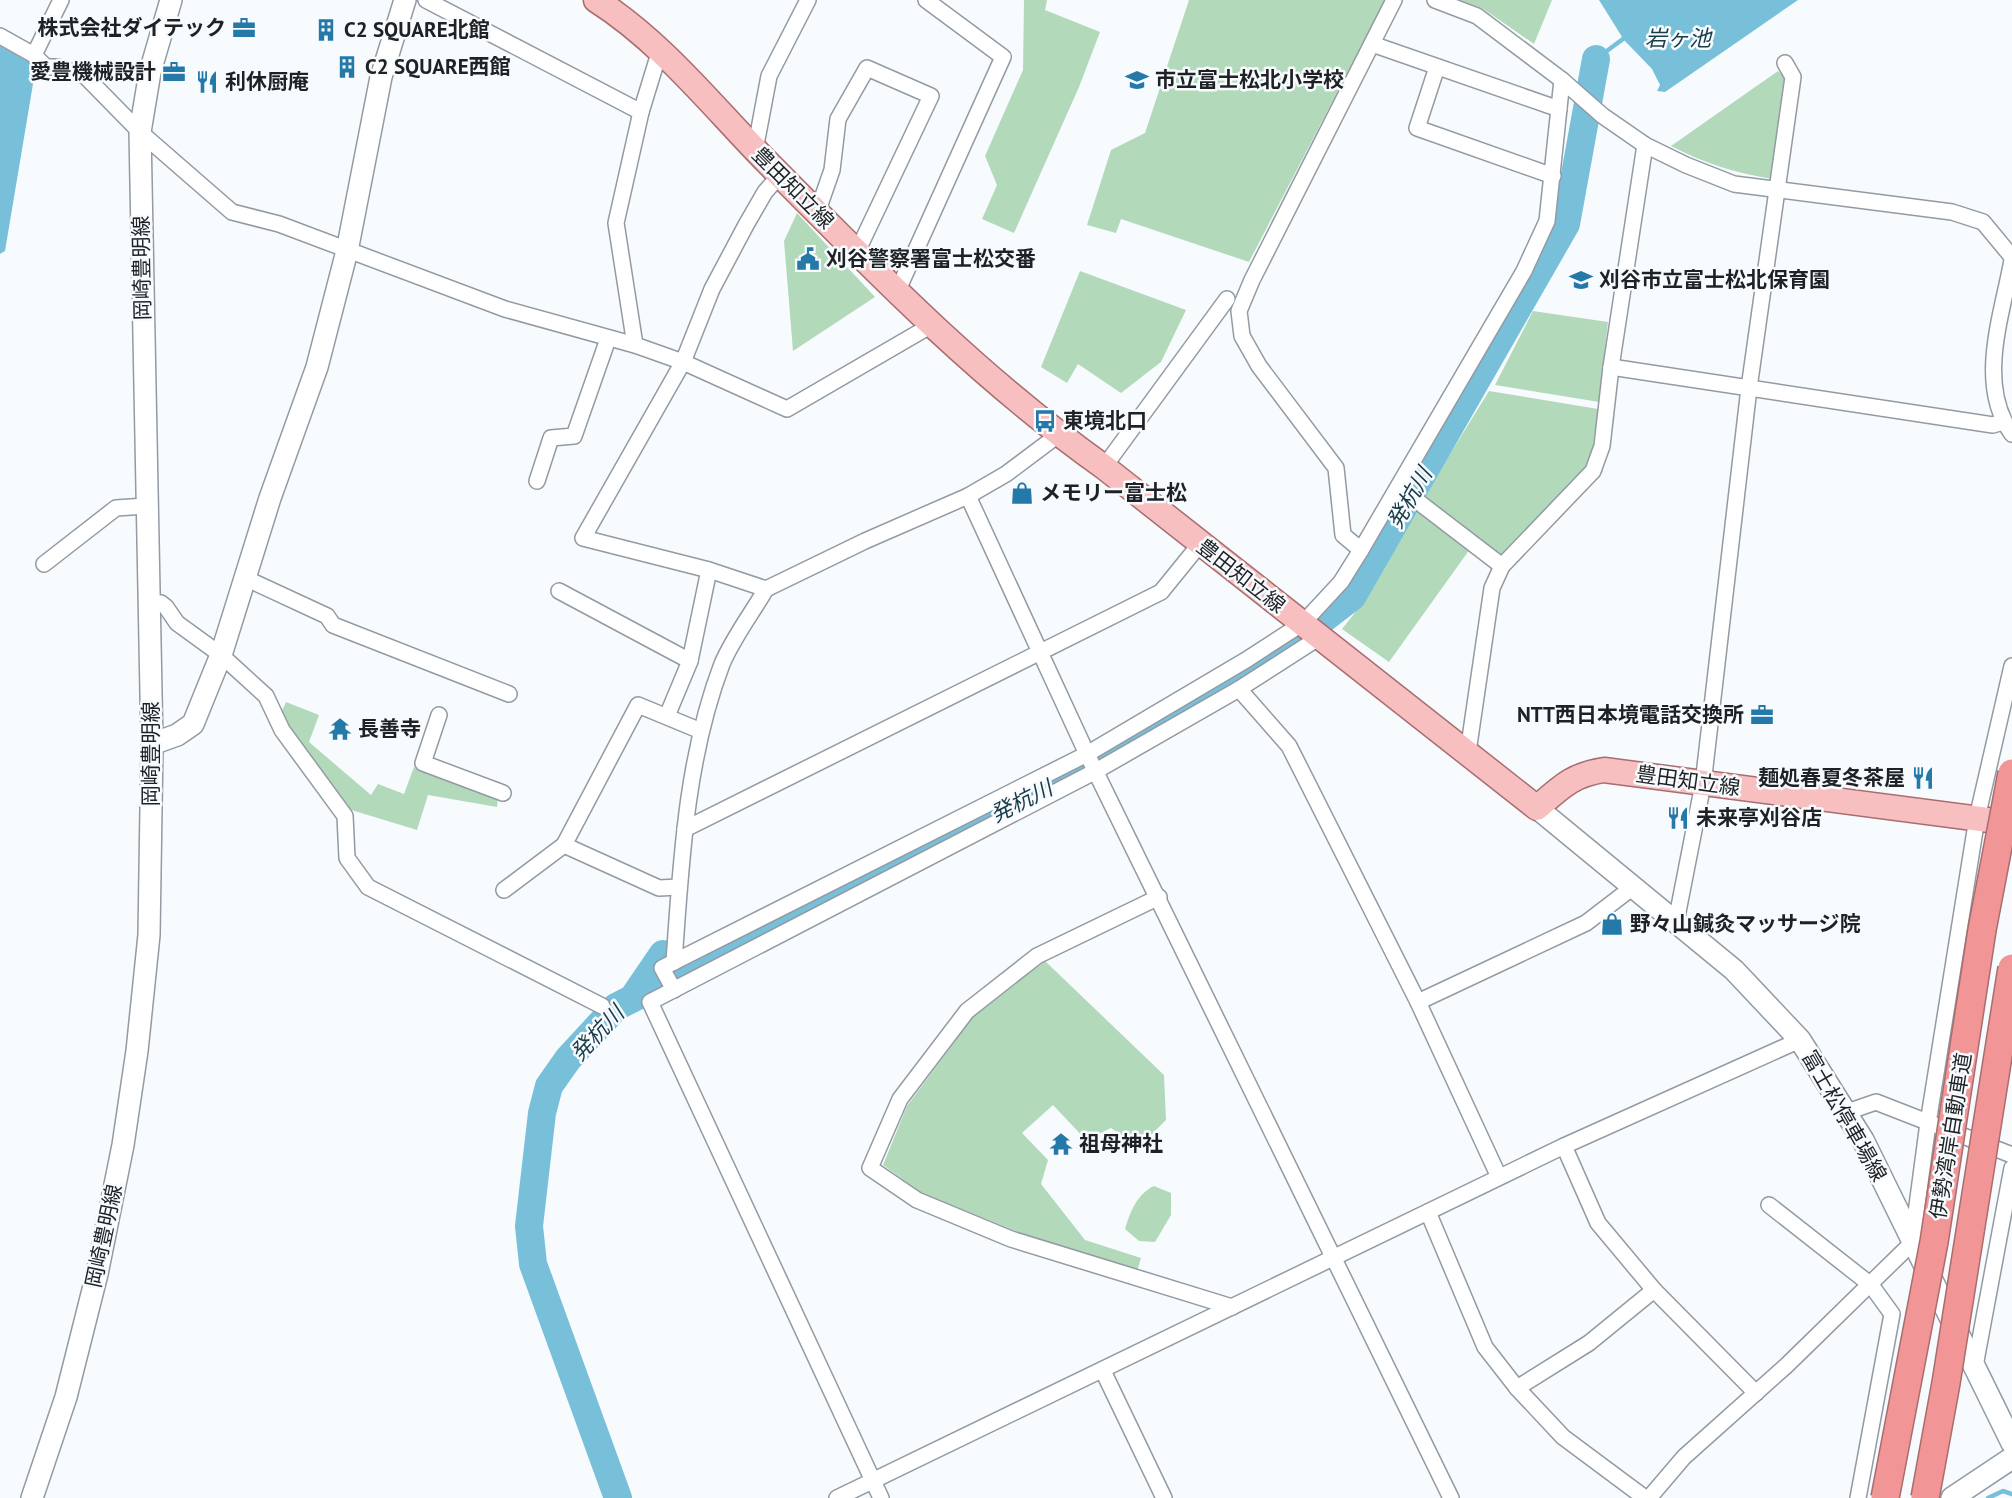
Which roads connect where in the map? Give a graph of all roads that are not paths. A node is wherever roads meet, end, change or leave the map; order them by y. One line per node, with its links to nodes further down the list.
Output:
1 (61, 0): 13 (street)
2 (171, 0): 19 (main road, 岡崎豊明線)
3 (405, 0): 26 (main road)
4 (426, 0): 18 (street)
5 (596, 0): 12 (main road, 豊田知立線)
6 (808, 0): 21 (street)
7 (926, 0): 29 (street)
8 (1394, 0): 11 (street)
9 (1436, 0): 16 (street)
10 (0, 36): 13 (street)
11 (1372, 44): 15 (street); 45 (street)
12 (660, 50): 18 (street); 21 (main road, 豊田知立線)
13 (33, 55): 19 (street)
14 (1785, 63): 24 (street)
15 (1437, 67): 17 (street); 23 (street)
16 (1562, 80): 17 (street); 20 (street)
17 (1559, 109): 23 (street)
18 (641, 112): 33 (street)
19 (140, 132): 26 (street); 43 (main road, 岡崎豊明線)
20 (1645, 145): 24 (street); 35 (street)
21 (755, 150): 22 (main road, 豊田知立線)
22 (780, 175): 25 (main road, 豊田知立線); 34 (street)
23 (1553, 176): 41 (street)
24 (1777, 190): 28 (street); 36 (street)
25 (817, 213): 27 (main road, 豊田知立線); 27 (street)
26 (347, 251): 32 (street); 49 (main road)
27 (857, 252): 29 (main road, 豊田知立線)
28 (2012, 259): 37 (street)
29 (897, 292): 31 (main road, 豊田知立線)
30 (1227, 299): 39 (street)
31 (930, 326): 34 (street); 38 (main road, 豊田知立線)
32 (608, 339): 33 (street); 40 (street)
33 (634, 345): 34 (street)
34 (683, 362): 48 (street)
35 (1611, 367): 36 (street); 47 (street)
36 (1749, 388): 37 (street); 68 (street)
37 (2008, 428)
38 (1058, 435): 39 (main road, 豊田知立線); 42 (street)
39 (1104, 467): 44 (main road, 豊田知立線)
40 (537, 481)
41 (1399, 487): 45 (street); 47 (street)
42 (968, 496): 50 (street); 54 (street)
43 (146, 506): 46 (street); 52 (main road, 岡崎豊明線)
44 (1200, 544): 53 (main road, 豊田知立線); 54 (street)
45 (1361, 550): 53 (street)
46 (44, 564)
47 (1502, 566): 64 (street)
48 (709, 570): 50 (street); 56 (street)
49 (245, 578): 55 (main road); 59 (street)
50 (766, 589): 62 (street)
51 (559, 591): 56 (street)
52 (149, 603): 55 (street); 63 (main road, 岡崎豊明線)
53 (1320, 637): 58 (street); 64 (main road, 豊田知立線); 65 (street)
54 (1040, 654): 65 (street); 73 (street)
55 (221, 655): 63 (main road); 84 (street)
56 (690, 661): 61 (street)
57 (2012, 666): 71 (street)
58 (1239, 689): 66 (street); 83 (street)
59 (509, 694)
60 (439, 715): 69 (street)
61 (668, 716): 62 (street); 74 (street)
62 (701, 731): 73 (street)
63 (152, 744): 106 (main road, 岡崎豊明線)
64 (1468, 752): 70 (main road, 豊田知立線)
65 (1087, 754): 66 (street); 80 (street)
66 (1096, 771): 78 (street); 82 (street)
67 (2012, 773): 113 (highway, 伊勢湾岸自動車道, bridge)
68 (1702, 784): 70 (main road, 豊田知立線); 71 (main road, 豊田知立線); 79 (street)
69 (503, 793)
70 (1537, 808): 76 (main road, 富士松停車場線)
71 (1977, 818): 72 (main road, 豊田知立線); 87 (street)
72 (2012, 823)
73 (685, 829): 75 (street)
74 (564, 845): 75 (street); 77 (street)
75 (679, 887): 80 (street)
76 (1633, 887): 79 (main road, 富士松停車場線); 83 (street)
77 (504, 890)
78 (1159, 897): 95 (street); 98 (street)
79 (1676, 922): 85 (main road, 富士松停車場線)
80 (668, 965): 82 (street)
81 (2012, 968): 114 (highway, 伊勢湾岸自動車道, bridge)
82 (674, 990): 105 (street)
83 (1418, 1002): 91 (street)
84 (602, 1006)
85 (1800, 1040): 86 (main road, 富士松停車場線); 88 (street)
86 (1847, 1112): 87 (street); 94 (main road, 富士松停車場線)
87 (1928, 1123): 89 (street); 94 (street)
88 (1564, 1146): 91 (street); 97 (street)
89 (2012, 1155)
90 (2012, 1168): 99 (street)
91 (1499, 1178): 93 (street)
92 (1769, 1205): 96 (street)
93 (1428, 1212): 95 (street); 101 (street)
94 (1912, 1243): 96 (street); 99 (main road, 富士松停車場線)
95 (1332, 1258): 98 (street); 110 (street)
96 (1871, 1285): 102 (street); 112 (street)
97 (1654, 1290): 101 (street); 102 (street)
98 (1232, 1307): 100 (street)
99 (1975, 1366): 103 (main road, 富士松停車場線)
100 (1103, 1371): 105 (street); 109 (street)
101 (1517, 1388): 111 (street)
102 (1756, 1393): 111 (street)
103 (2012, 1443)
104 (2012, 1458): 115 (main road)
105 (873, 1481): 107 (street); 108 (street)
106 (32, 1498)
107 (837, 1498)
108 (881, 1498)
109 (1164, 1498)
110 (1451, 1498)
111 (1647, 1498)
112 (1858, 1498)
113 (1885, 1498)
114 (1925, 1498)
115 (1952, 1498)

